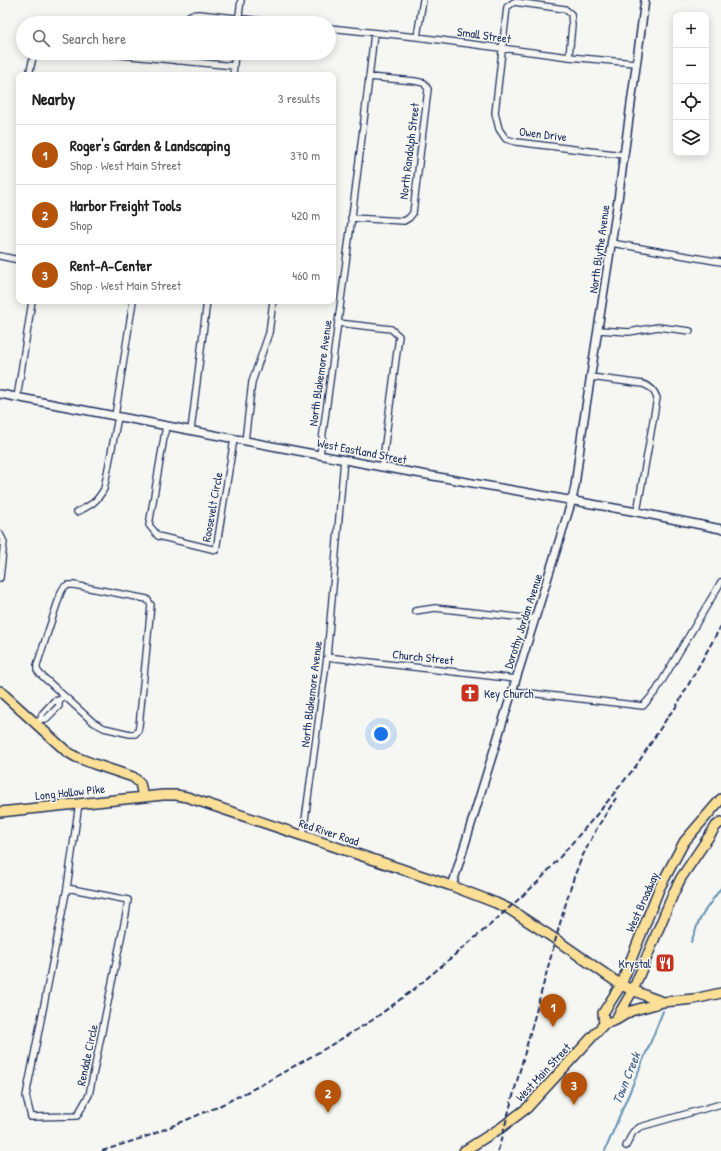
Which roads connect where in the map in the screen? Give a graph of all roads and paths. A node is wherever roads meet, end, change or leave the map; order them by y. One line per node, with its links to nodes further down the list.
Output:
1 (241, 0): 6 (street)
2 (423, 0): 9 (street)
3 (645, 0): 16 (street, North Blythe Avenue)
4 (189, 16): 5 (street)
5 (210, 16)
6 (239, 16)
7 (336, 29): 8 (street, Small Street)
8 (374, 33): 9 (street, Small Street); 20 (street, North Blakemore Avenue)
9 (418, 37): 10 (street, Small Street)
10 (501, 48): 11 (street, Small Street); 11 (street); 21 (street, Owen Drive)
11 (569, 57): 16 (street, Small Street)
12 (32, 60): 18 (street)
13 (167, 60): 15 (street)
14 (234, 60): 17 (street)
15 (177, 61): 17 (street)
16 (636, 63): 21 (street, North Blythe Avenue)
17 (234, 66): 19 (street)
18 (30, 72)
19 (233, 72)
20 (369, 77): 22 (street, North Blakemore Avenue); 22 (street, North Randolph Street)
21 (623, 155): 23 (street, North Blythe Avenue)
22 (351, 218): 31 (street, North Blakemore Avenue)
23 (611, 243): 26 (street); 32 (street, North Blythe Avenue)
24 (0, 256): 25 (street)
25 (16, 259)
26 (721, 262)
27 (32, 304): 36 (street)
28 (133, 304): 37 (street)
29 (207, 304): 39 (street)
30 (273, 304): 41 (street)
31 (338, 323): 42 (street, North Blakemore Avenue); 44 (street)
32 (598, 330): 33 (street); 34 (street, North Blythe Avenue)
33 (690, 331)
34 (591, 377): 45 (street, North Blythe Avenue); 47 (street)
35 (0, 394): 36 (street, West Eastland Street)
36 (17, 398): 37 (street, West Eastland Street)
37 (117, 417): 38 (street, West Eastland Street); 46 (street)
38 (166, 426): 39 (street, West Eastland Street); 40 (street, Roosevelt Circle)
39 (191, 430): 40 (street, West Eastland Street)
40 (234, 439): 41 (street, West Eastland Street)
41 (245, 441): 42 (street, West Eastland Street)
42 (320, 454): 43 (street, West Eastland Street)
43 (344, 459): 44 (street, West Eastland Street); 54 (street, North Blakemore Avenue)
44 (382, 466): 45 (street, West Eastland Street)
45 (572, 500): 47 (street, West Eastland Street); 53 (street, Dorothy Jordan Avenue)
46 (77, 512)
47 (637, 512): 48 (street, West Eastland Street)
48 (721, 530)
49 (0, 534): 50 (street)
50 (0, 578)
51 (721, 582): 57 (street)
52 (415, 611): 53 (street)
53 (534, 619): 55 (street, Dorothy Jordan Avenue)
54 (327, 657): 55 (street, Church Street); 66 (street, North Blakemore Avenue)
55 (516, 679): 57 (street, Dorothy Jordan Avenue)
56 (0, 691): 59 (main road)
57 (512, 691): 69 (street, Dorothy Jordan Avenue)
58 (64, 696): 58 (street); 59 (street)
59 (38, 722): 60 (main road)
60 (143, 797): 62 (main road, Long Hollow Pike); 66 (main road, Red River Road)
61 (721, 799): 67 (main road, West Broadway)
62 (79, 803): 63 (main road, Long Hollow Pike); 70 (street, Rendale Circle)
63 (0, 812): 64 (street)
64 (0, 818)
65 (721, 822): 68 (main road)
66 (303, 836): 69 (main road, Red River Road)
67 (680, 849): 68 (main road); 71 (main road, West Broadway)
68 (696, 857): 72 (main road)
69 (452, 886): 71 (main road, Red River Road)
70 (67, 888): 70 (street, Rendale Circle)
71 (621, 985): 72 (main road, Red River Road); 76 (main road, West Broadway)
72 (633, 990): 74 (main road, Red River Road); 75 (main road)
73 (721, 993): 74 (main road)
74 (663, 1002): 75 (main road, West Main Street)
75 (616, 1020): 76 (main road, West Main Street)
76 (604, 1024): 79 (main road, West Main Street)
77 (721, 1104): 78 (street)
78 (626, 1146)
79 (464, 1151)

